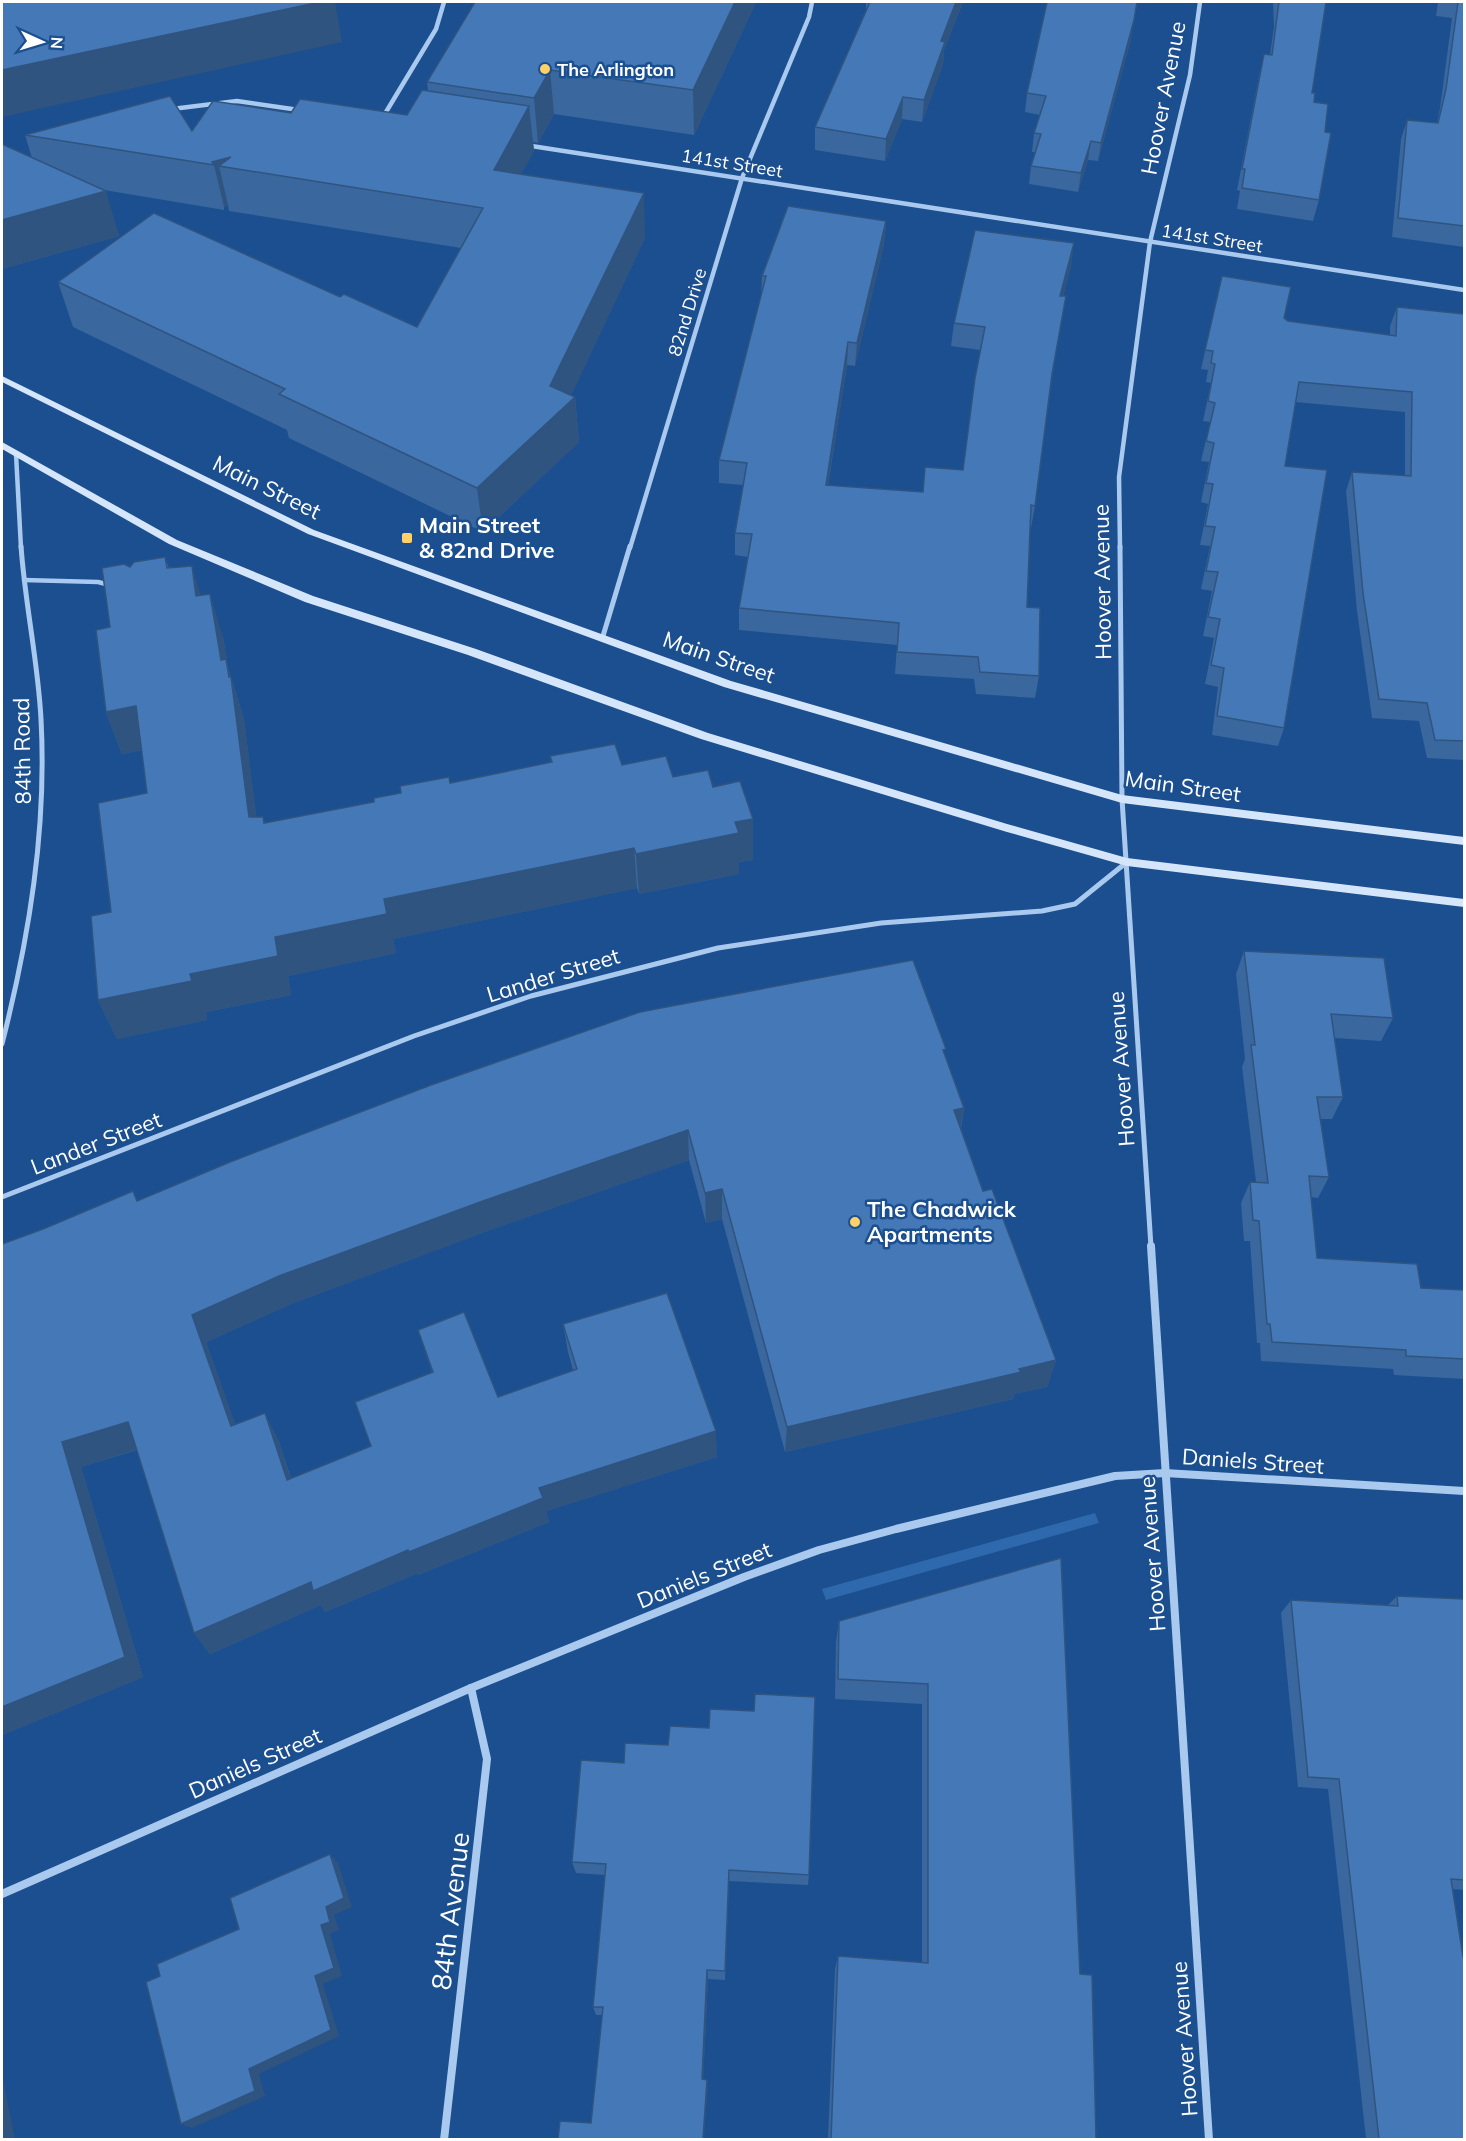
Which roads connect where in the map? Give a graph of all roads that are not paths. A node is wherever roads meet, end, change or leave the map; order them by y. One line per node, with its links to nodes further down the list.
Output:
1 (444, 2): 6 (street)
2 (812, 2): 8 (street, 82nd Drive)
3 (1200, 2): 9 (street, Hoover Avenue)
4 (167, 109): 5 (street)
5 (303, 111)
6 (380, 123)
7 (522, 144): 8 (street, 141st Street)
8 (742, 178): 9 (street, 141st Street); 16 (street, 82nd Drive)
9 (1150, 242): 10 (street, 141st Street); 17 (street, Hoover Avenue)
10 (1464, 291)
11 (2, 379): 16 (main road, Main Street)
12 (2, 445): 13 (main road)
13 (16, 454): 14 (street, 84th Road); 19 (main road)
14 (24, 580): 15 (lane); 21 (street, 84th Road)
15 (120, 588)
16 (603, 636): 17 (main road, Main Street)
17 (1122, 799): 18 (main road, Main Street); 19 (street, Hoover Avenue)
18 (1464, 841)
19 (1127, 862): 20 (main road); 22 (street, Lander Street); 23 (street, Hoover Avenue)
20 (1464, 903)
21 (2, 1044)
22 (2, 1197)
23 (1165, 1473): 24 (street, Daniels Street); 25 (street, Daniels Street); 28 (street, Hoover Avenue)
24 (1464, 1491)
25 (471, 1688): 26 (street, Daniels Street); 27 (street, 84th Avenue)
26 (2, 1894)
27 (444, 2139)
28 (1209, 2139)

